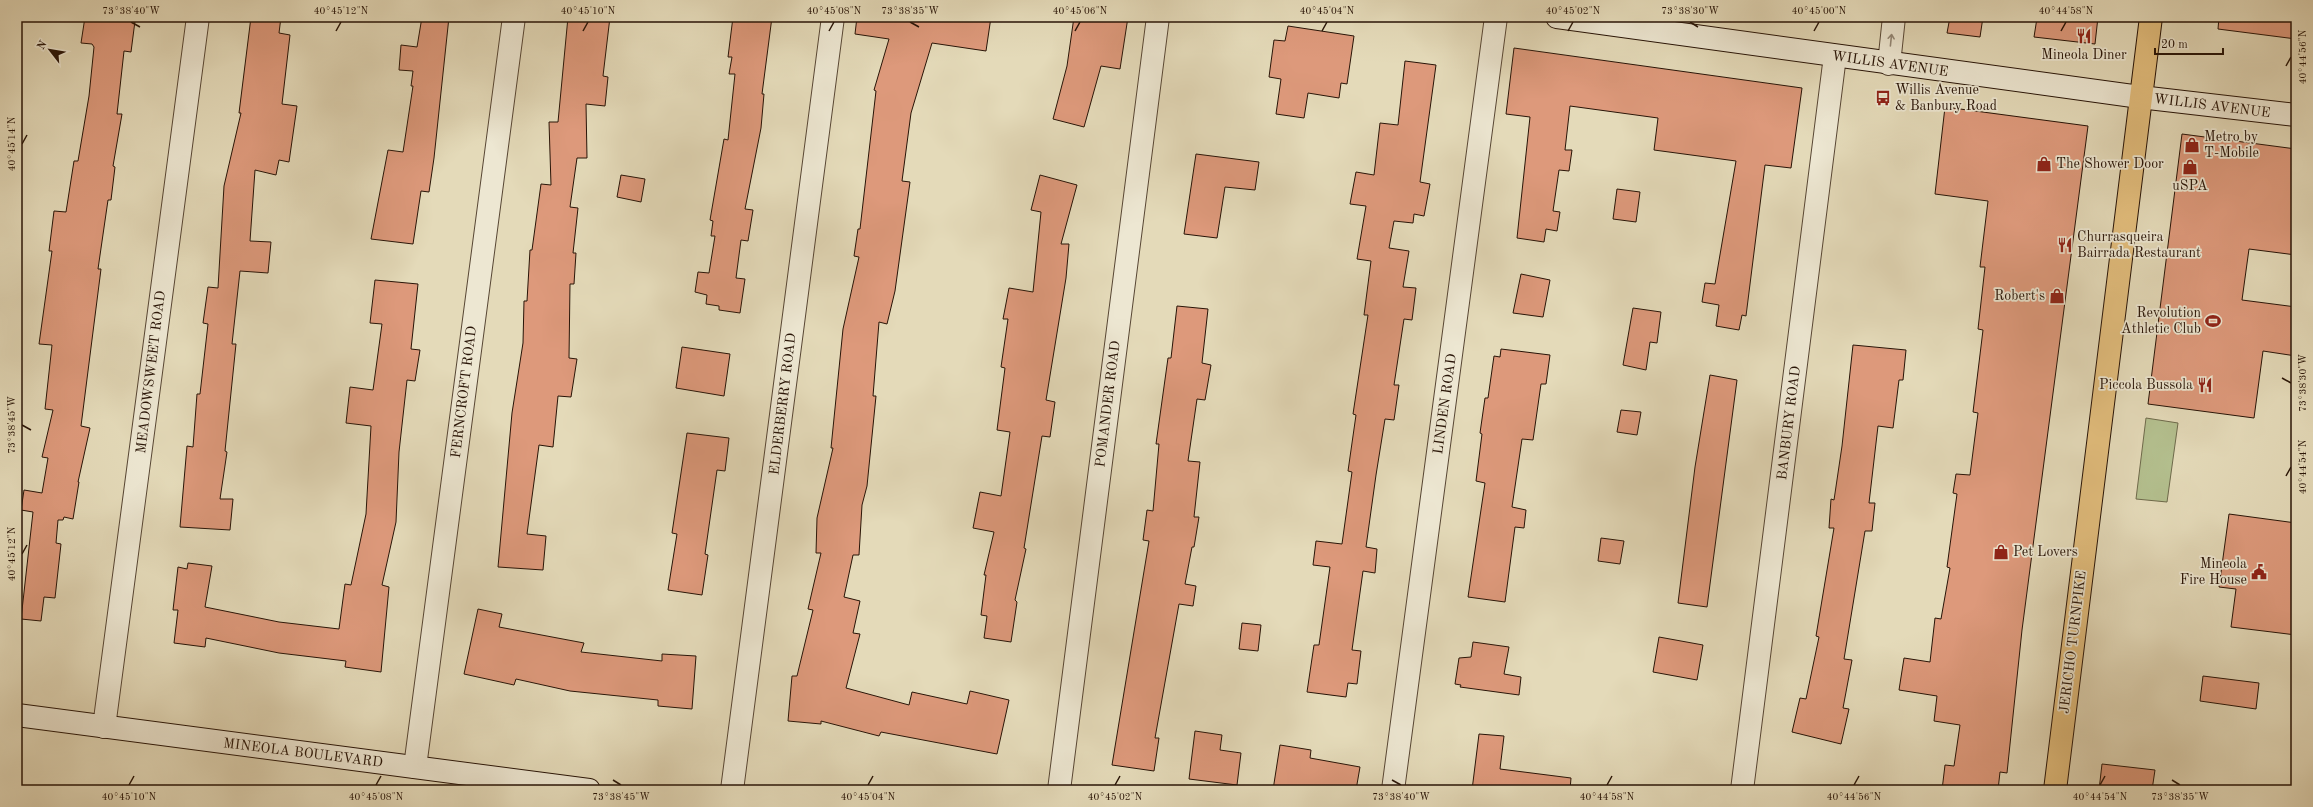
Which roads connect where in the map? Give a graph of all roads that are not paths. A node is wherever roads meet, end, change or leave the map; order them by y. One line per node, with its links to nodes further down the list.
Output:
1 (198, 17): 14 (street, MEADOWSWEET ROAD)
2 (514, 17): 15 (street, FERNCROFT ROAD)
3 (833, 17): 17 (street, ELDERBERRY ROAD)
4 (1158, 17): 18 (street, POMANDER ROAD)
5 (1496, 17): 19 (street, LINDEN ROAD)
6 (1557, 17): 9 (street, WILLIS AVENUE)
7 (1894, 17): 10 (street, one-way to 7)
8 (2151, 17): 11 (main road, JERICHO TURNPIKE)
9 (1835, 56): 10 (street, WILLIS AVENUE); 20 (street, BANBURY ROAD)
10 (1889, 64): 11 (street, WILLIS AVENUE)
11 (2140, 97): 12 (street, WILLIS AVENUE); 21 (main road, JERICHO TURNPIKE)
12 (2296, 115)
13 (17, 715): 14 (street, MINEOLA BOULEVARD)
14 (104, 727): 15 (street, MINEOLA BOULEVARD)
15 (415, 768): 16 (street, MINEOLA BOULEVARD)
16 (589, 790)
17 (732, 790)
18 (1059, 790)
19 (1393, 790)
20 (1742, 790)
21 (2055, 790)

